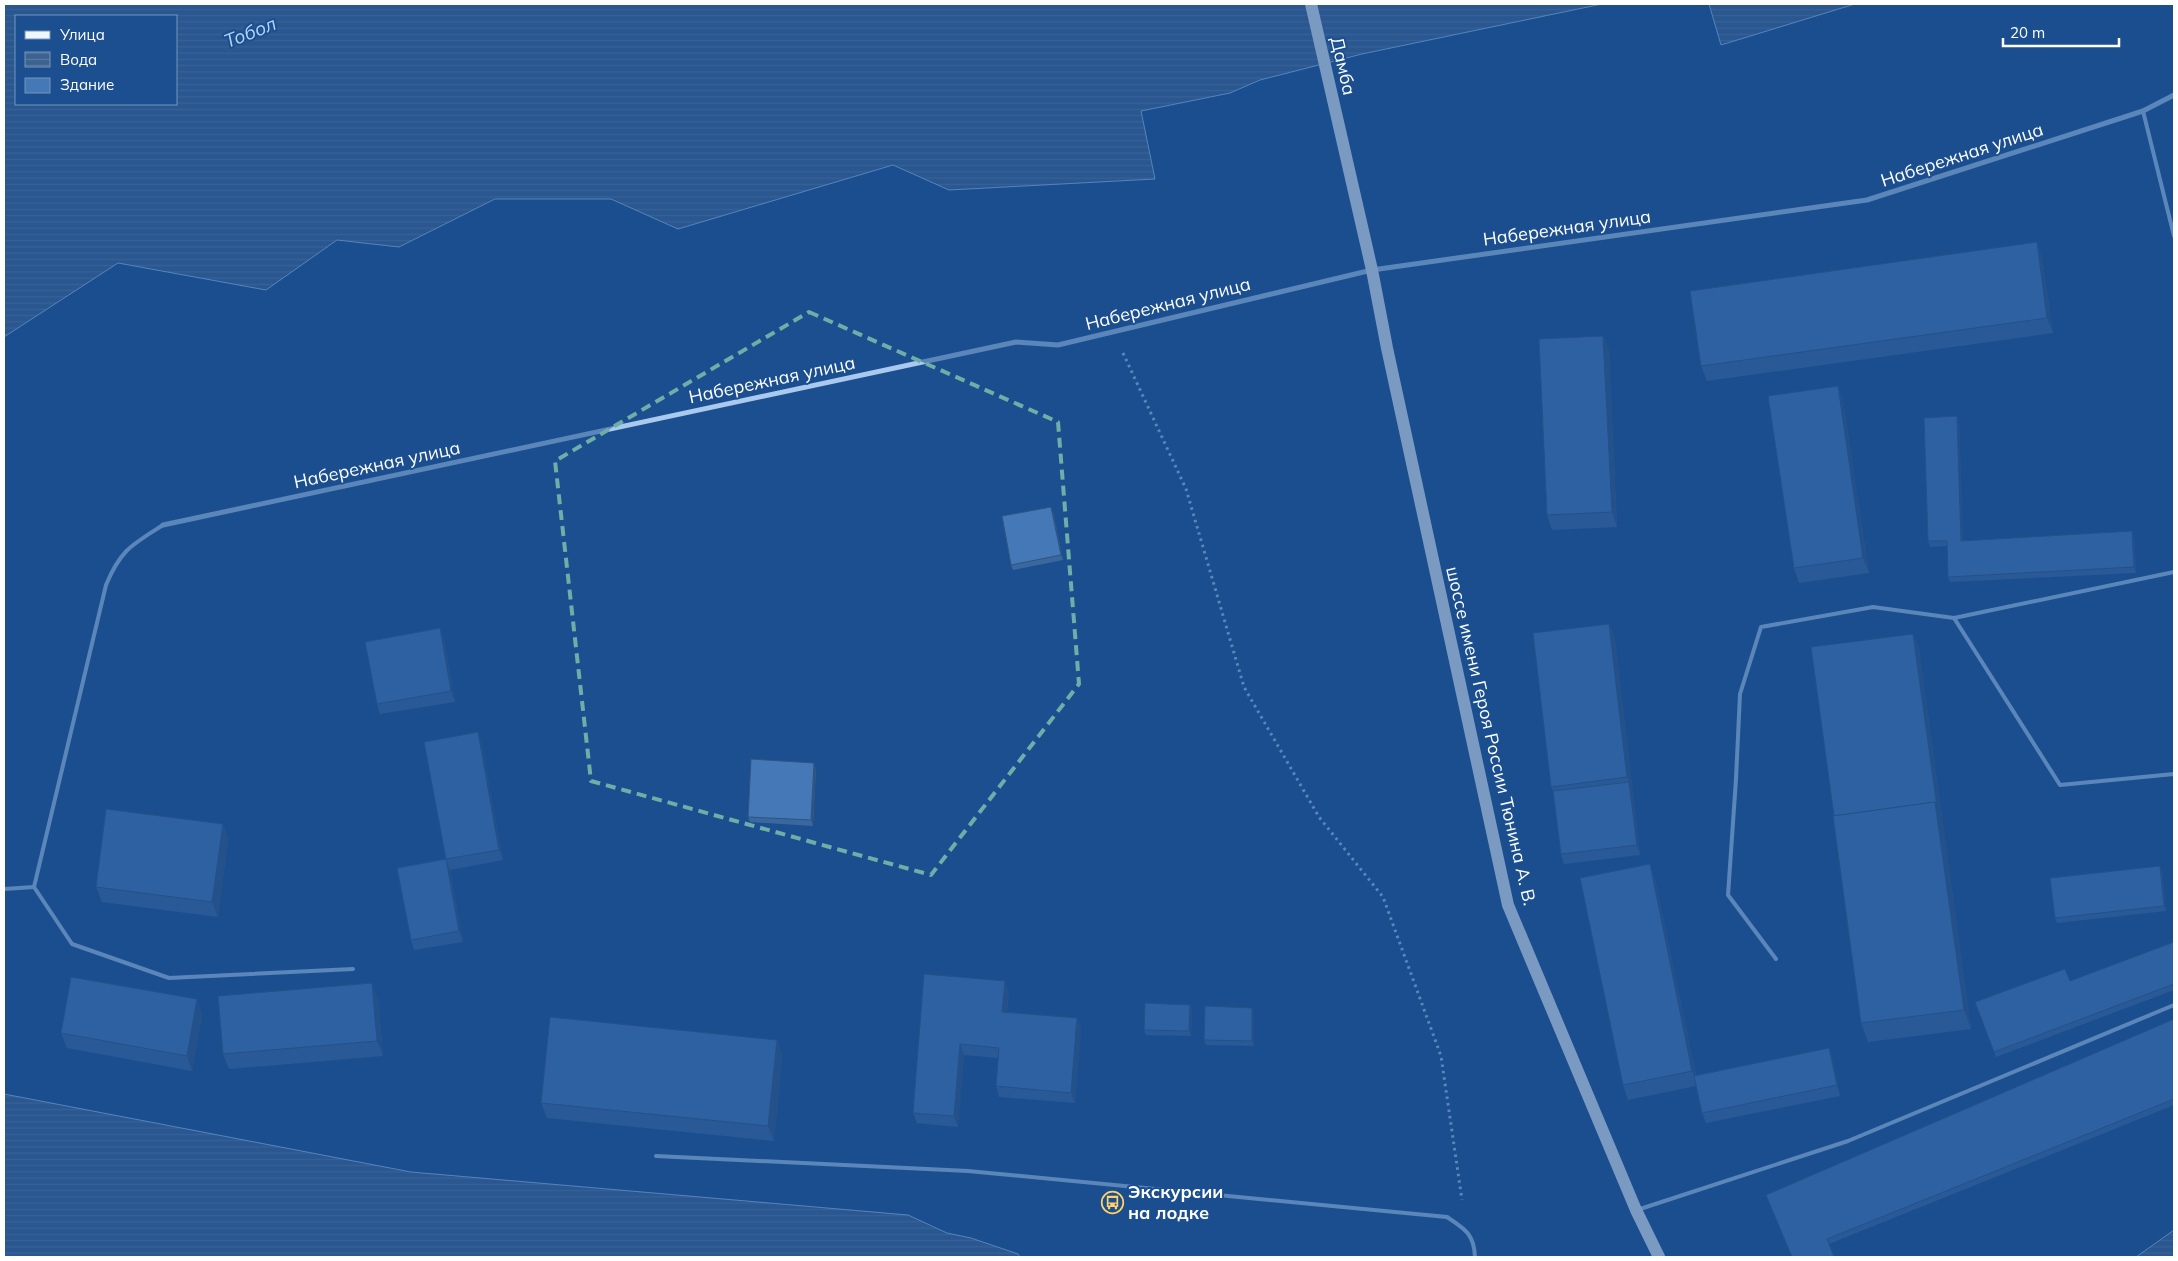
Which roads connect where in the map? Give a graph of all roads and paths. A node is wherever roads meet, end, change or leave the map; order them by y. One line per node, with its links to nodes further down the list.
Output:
1 (1311, 4): 5 (main road, Дамба)
2 (2174, 95): 3 (street, Набережная улица)
3 (2143, 110): 4 (lane); 5 (street, Набережная улица)
4 (2174, 236)
5 (1372, 270): 6 (street, Набережная улица); 17 (main road, шоссе имени Героя России Тюнина А. В.)
6 (1113, 332): 7 (street, Набережная улица); 18 (path)
7 (163, 525): 11 (lane)
8 (2174, 572): 9 (lane)
9 (1954, 618): 10 (lane); 13 (lane)
10 (2174, 774)
11 (34, 887): 12 (lane); 14 (lane)
12 (4, 889)
13 (1776, 959)
14 (353, 969)
15 (2174, 1005): 17 (lane)
16 (656, 1156): 18 (lane)
17 (1636, 1210): 20 (main road, шоссе имени Героя России Тюнина А. В.)
18 (1466, 1230): 19 (lane)
19 (1475, 1257)
20 (1659, 1257)

